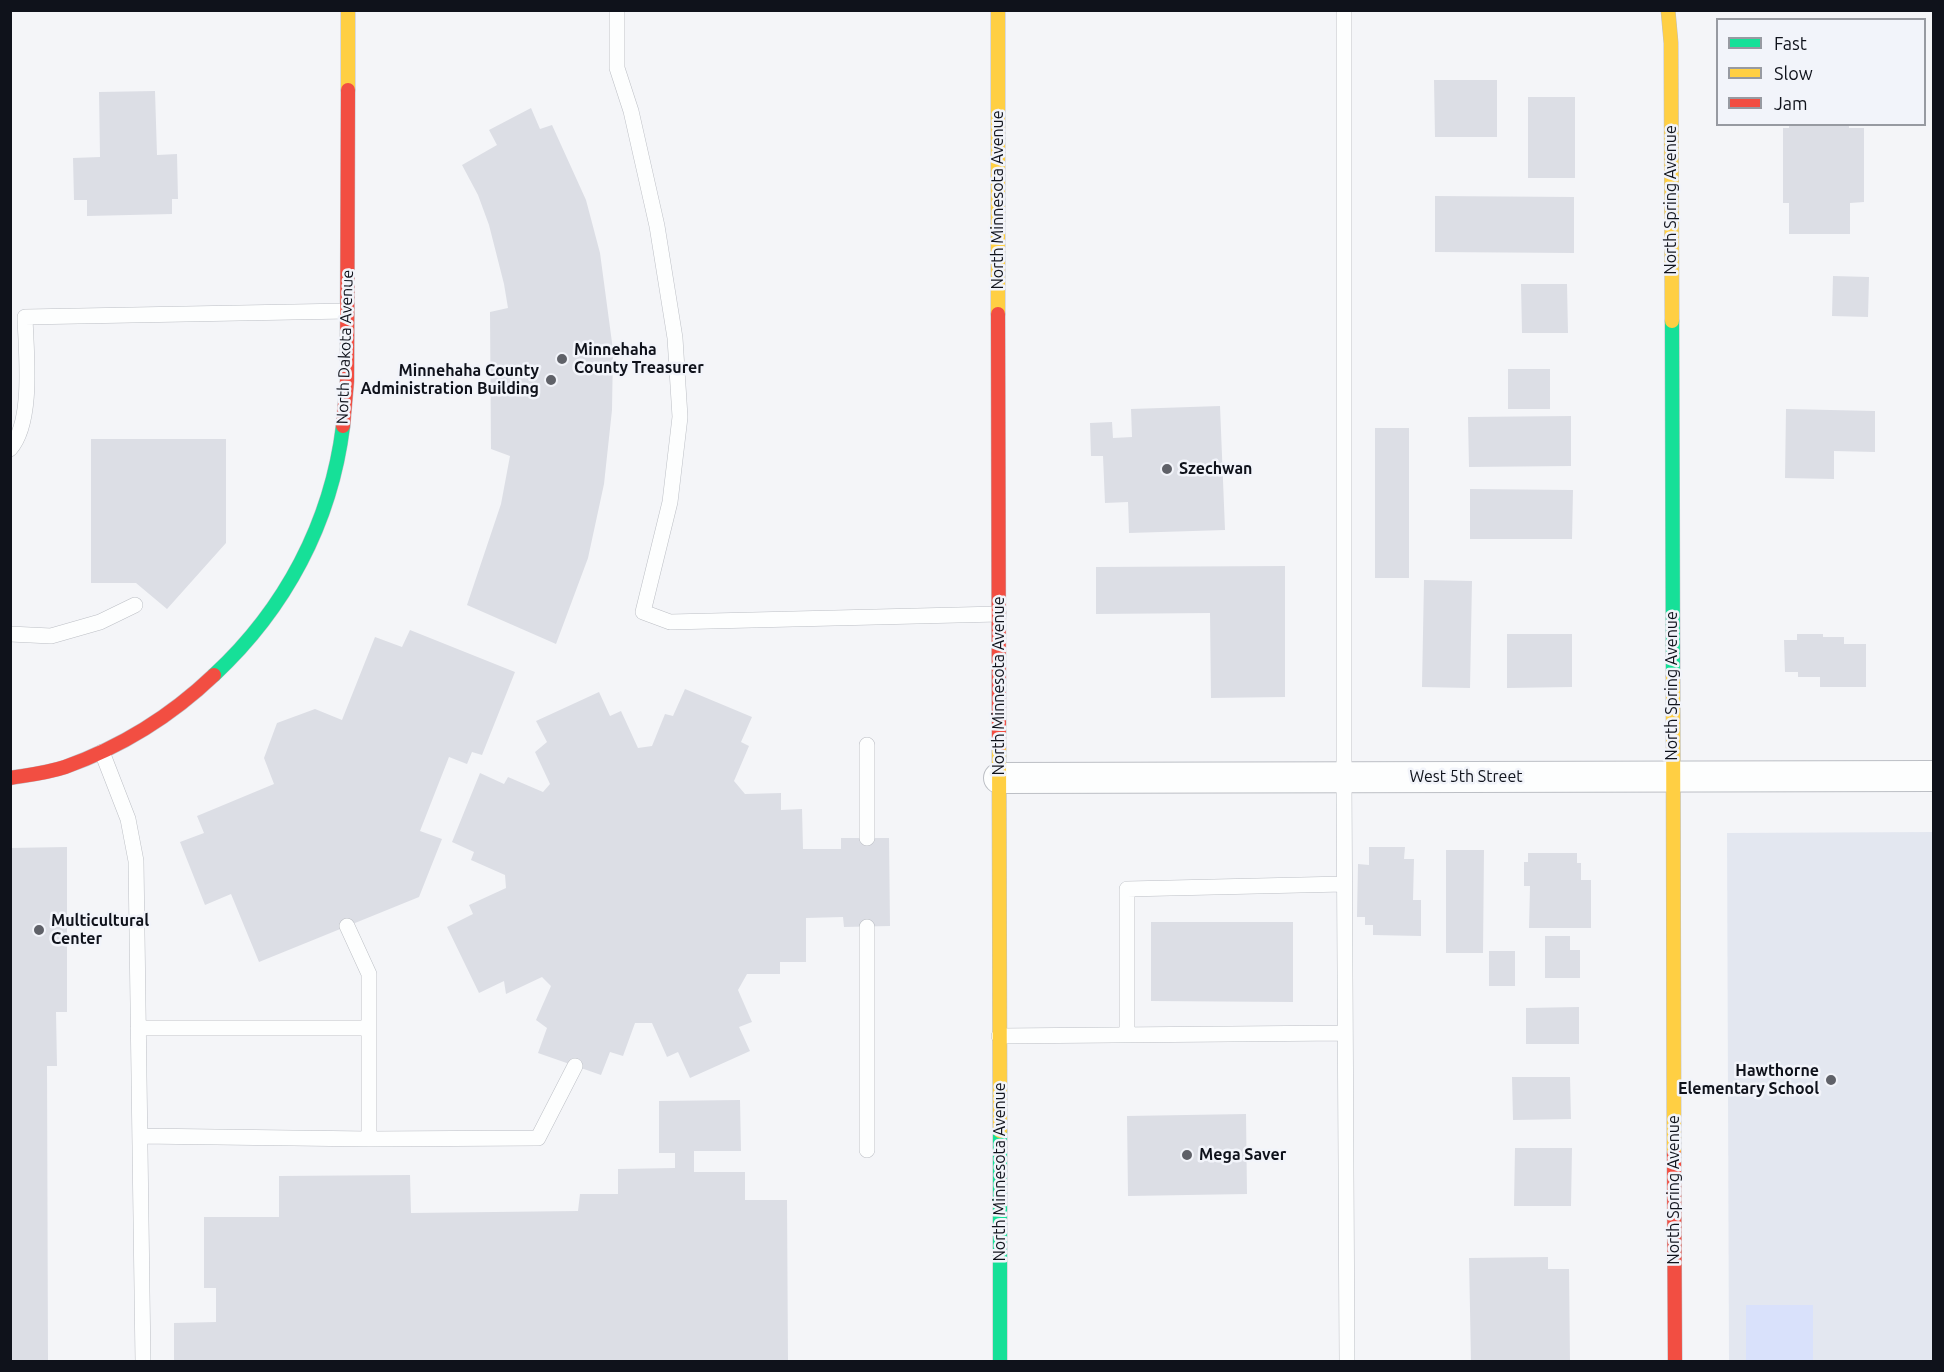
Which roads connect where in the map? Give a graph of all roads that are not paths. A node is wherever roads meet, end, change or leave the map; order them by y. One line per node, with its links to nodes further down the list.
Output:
1 (348, 10): 6 (street, North Dakota Avenue)
2 (617, 10): 9 (lane)
3 (998, 10): 9 (street, North Minnesota Avenue)
4 (1344, 10): 14 (lane)
5 (1668, 10): 15 (street, North Spring Avenue)
6 (347, 311): 7 (lane); 12 (street, North Dakota Avenue)
7 (10, 449)
8 (135, 604): 10 (lane)
9 (999, 614): 17 (street, North Minnesota Avenue)
10 (10, 634)
11 (867, 746): 18 (lane)
12 (102, 752): 16 (street); 22 (lane)
13 (1934, 776): 15 (street, West 5th Street)
14 (1344, 777): 15 (street, West 5th Street); 17 (street, West 5th Street); 19 (lane)
15 (1673, 777): 34 (street, North Spring Avenue)
16 (10, 778)
17 (999, 778): 26 (street, North Minnesota Avenue)
18 (867, 837)
19 (1344, 884): 24 (lane); 25 (lane)
20 (347, 926): 23 (lane)
21 (867, 927): 30 (lane)
22 (138, 1028): 23 (lane); 28 (lane)
23 (369, 1028): 29 (lane)
24 (1345, 1033): 25 (lane); 33 (lane)
25 (1127, 1035): 26 (lane)
26 (999, 1036): 32 (street, North Minnesota Avenue)
27 (575, 1066): 29 (lane)
28 (140, 1136): 29 (lane); 31 (lane)
29 (369, 1139)
30 (867, 1150)
31 (143, 1362)
32 (1000, 1362)
33 (1347, 1362)
34 (1675, 1362)

